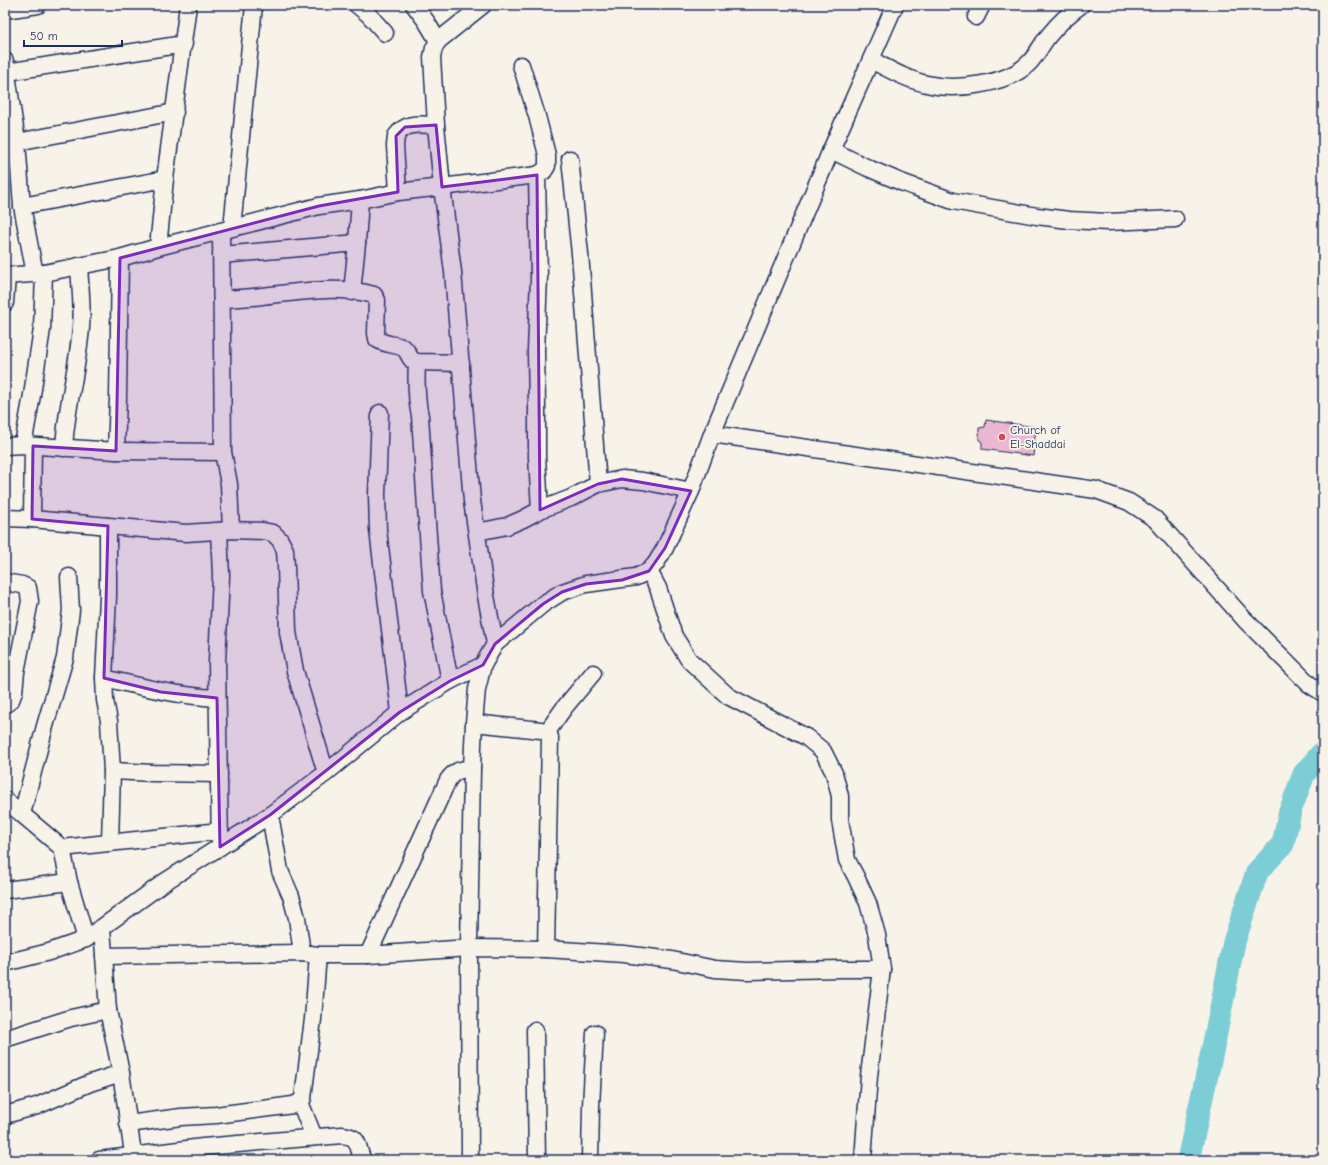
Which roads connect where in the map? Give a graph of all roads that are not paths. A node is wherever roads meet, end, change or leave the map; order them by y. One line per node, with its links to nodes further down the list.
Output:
1 (38, 5): 9 (street)
2 (188, 5): 12 (street)
3 (254, 5): 28 (street)
4 (357, 5): 10 (street)
5 (414, 5): 11 (street)
6 (895, 5): 13 (street)
7 (1082, 5): 13 (street)
8 (481, 6): 11 (street)
9 (5, 10)
10 (385, 33)
11 (438, 41): 17 (street)
12 (184, 44): 15 (street); 16 (street)
13 (871, 60): 19 (street)
14 (521, 65): 21 (street)
15 (6, 67): 18 (street)
16 (174, 112): 18 (street); 22 (street)
17 (436, 125): 23 (street); 24 (street)
18 (17, 142): 26 (street)
19 (831, 150): 27 (street); 42 (street)
20 (570, 160): 48 (street)
21 (537, 176): 23 (street); 50 (street)
22 (165, 179): 26 (street); 30 (street)
23 (442, 187): 24 (street); 40 (street)
24 (398, 192): 25 (street)
25 (360, 200): 28 (street); 29 (street)
26 (22, 206): 34 (street)
27 (1175, 218)
28 (226, 230): 30 (street); 31 (street)
29 (357, 243): 31 (street); 36 (street)
30 (158, 247): 32 (street)
31 (221, 255): 37 (street)
32 (120, 258): 33 (street); 46 (street)
33 (79, 266): 34 (street); 45 (street)
34 (39, 273): 35 (street); 43 (street)
35 (6, 276): 38 (street)
36 (352, 292): 37 (street); 39 (street)
37 (222, 299): 47 (street)
38 (5, 303)
39 (417, 362): 40 (street); 63 (street)
40 (460, 362): 55 (street)
41 (380, 413): 67 (street)
42 (712, 434): 49 (street); 64 (street)
43 (28, 445): 44 (street); 45 (street); 52 (street)
44 (5, 446)
45 (64, 448): 46 (street)
46 (116, 451): 47 (street)
47 (222, 452): 54 (street)
48 (598, 484): 49 (street); 50 (street)
49 (691, 491): 56 (street)
50 (540, 510): 55 (street)
51 (5, 518): 52 (street)
52 (32, 519): 53 (street)
53 (108, 526): 54 (street); 62 (street)
54 (225, 531): 65 (street); 72 (street)
55 (477, 532): 59 (street)
56 (649, 571): 59 (street); 91 (street)
57 (69, 577): 74 (street)
58 (5, 582): 66 (street)
59 (495, 644): 60 (street)
60 (483, 665): 63 (street); 68 (street)
61 (593, 673): 69 (street)
62 (104, 678): 65 (street); 71 (street)
63 (450, 681): 67 (street)
64 (1323, 693)
65 (217, 698): 73 (street)
66 (5, 705)
67 (400, 712): 72 (street)
68 (474, 723): 69 (street); 70 (street)
69 (547, 732): 85 (street)
70 (472, 768): 84 (street); 88 (street)
71 (112, 771): 73 (street); 77 (street)
72 (326, 773): 75 (street)
73 (219, 774): 76 (street)
74 (10, 808): 79 (street)
75 (270, 815): 78 (street); 86 (street)
76 (220, 831): 77 (street); 78 (street)
77 (110, 843): 79 (street)
78 (220, 847): 82 (street)
79 (62, 848): 80 (street)
80 (69, 882): 81 (street); 83 (street)
81 (5, 890)
82 (102, 928): 83 (street); 89 (street)
83 (86, 939): 90 (street)
84 (468, 948): 85 (street); 88 (street); 104 (street)
85 (546, 949): 91 (street)
86 (302, 953): 87 (street); 89 (street)
87 (318, 955): 88 (street); 97 (street)
88 (368, 955)
89 (104, 956): 92 (street)
90 (5, 963)
91 (882, 969): 107 (street)
92 (108, 1010): 95 (street); 96 (street)
93 (535, 1030): 105 (street)
94 (595, 1033): 106 (street)
95 (5, 1040)
96 (121, 1073): 98 (street); 99 (street)
97 (300, 1102): 99 (street); 100 (street)
98 (5, 1115)
99 (128, 1124): 101 (street)
100 (314, 1137): 101 (street); 103 (street)
101 (133, 1157): 102 (street)
102 (99, 1160)
103 (363, 1160)
104 (470, 1160)
105 (537, 1160)
106 (590, 1160)
107 (864, 1160)

